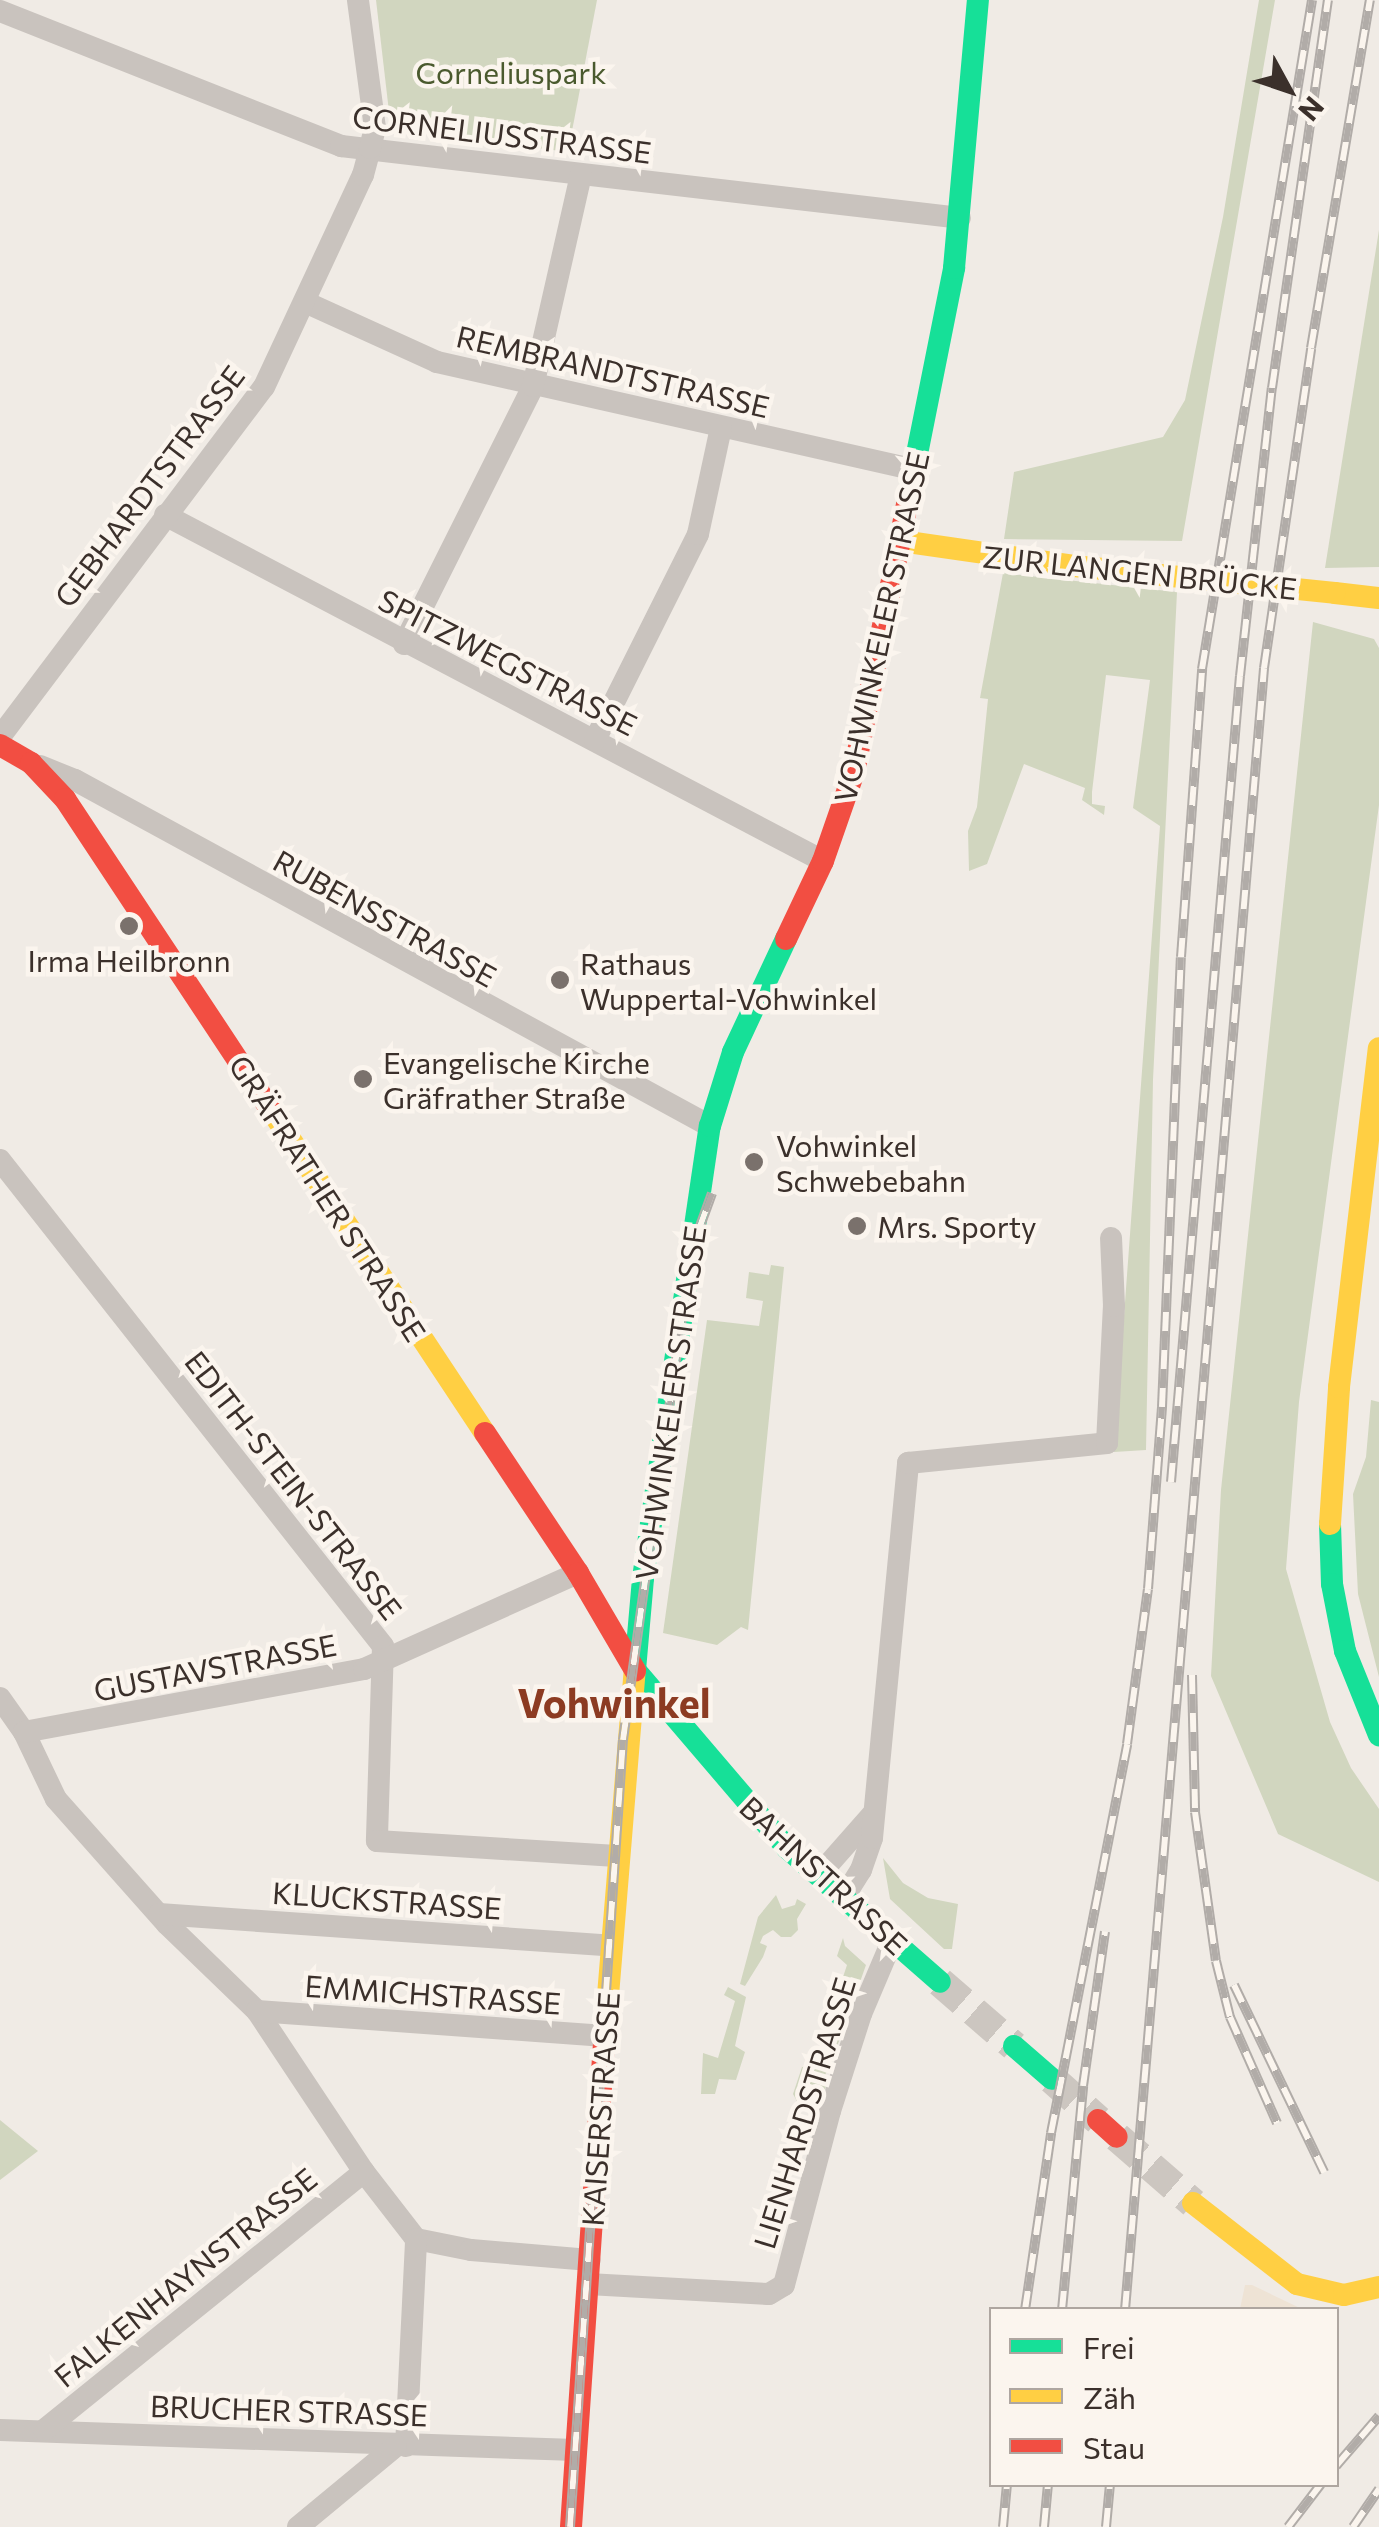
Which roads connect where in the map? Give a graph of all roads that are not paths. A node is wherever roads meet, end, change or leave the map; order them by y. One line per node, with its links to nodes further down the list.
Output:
1 (358, 0): 4 (street, GEBHARDTSTRASSE)
2 (978, 0): 6 (main road, VOHWINKELER STRASSE)
3 (0, 11): 4 (street, CORNELIUSSTRASSE)
4 (370, 148): 5 (street, CORNELIUSSTRASSE); 7 (street, GEBHARDTSTRASSE)
5 (582, 174): 6 (street, CORNELIUSSTRASSE); 8 (street)
6 (960, 218): 10 (main road, VOHWINKELER STRASSE)
7 (305, 302): 8 (street, REMBRANDTSTRASSE); 11 (street, GEBHARDTSTRASSE)
8 (533, 386): 9 (street, REMBRANDTSTRASSE); 14 (street)
9 (720, 428): 10 (street, REMBRANDTSTRASSE); 16 (street)
10 (916, 470): 12 (main road, VOHWINKELER STRASSE)
11 (165, 515): 14 (street, SPITZWEGSTRASSE); 15 (street, GEBHARDTSTRASSE)
12 (901, 541): 13 (main road, ZUR LANGEN BRÜCKE, bridge); 19 (main road, VOHWINKELER STRASSE)
13 (1376, 599)
14 (404, 644): 16 (street, SPITZWEGSTRASSE)
15 (0, 737)
16 (595, 740): 19 (street, SPITZWEGSTRASSE)
17 (0, 745): 18 (main road, GRÄFRATHER STRASSE)
18 (31, 763): 21 (street, RUBENSSTRASSE); 24 (main road, GRÄFRATHER STRASSE)
19 (824, 861): 21 (main road, VOHWINKELER STRASSE)
20 (1379, 1048): 28 (main road)
21 (710, 1126): 26 (main road, VOHWINKELER STRASSE)
22 (0, 1160): 25 (street, EDITH-STEIN-STRASSE)
23 (1111, 1238): 30 (street)
24 (578, 1573): 25 (street, GUSTAVSTRASSE); 26 (main road, GRÄFRATHER STRASSE)
25 (382, 1658): 29 (street, GUSTAVSTRASSE); 31 (street, EDITH-STEIN-STRASSE)
26 (634, 1681): 31 (main road, KAISERSTRASSE); 32 (main road, BAHNSTRASSE)
27 (0, 1698): 29 (street)
28 (1378, 1731)
29 (24, 1732): 34 (street)
30 (871, 1816): 32 (street); 33 (street)
31 (617, 1856): 36 (main road, KAISERSTRASSE)
32 (819, 1876): 33 (main road, BAHNSTRASSE)
33 (844, 1897): 35 (main road, BAHNSTRASSE)
34 (158, 1914): 36 (street, KLUCKSTRASSE); 38 (street)
35 (892, 1940): 37 (main road, BAHNSTRASSE); 47 (street, LIENHARDSTRASSE)
36 (610, 1946): 39 (main road, KAISERSTRASSE)
37 (940, 1982)
38 (256, 2011): 39 (street, EMMICHSTRASSE); 44 (street)
39 (605, 2036): 47 (main road, KAISERSTRASSE)
40 (1014, 2046): 41 (main road)
41 (1052, 2079)
42 (1098, 2120): 43 (main road)
43 (1117, 2137)
44 (364, 2172): 46 (street); 50 (street, FALKENHAYNSTRASSE)
45 (1192, 2203): 48 (main road)
46 (416, 2240): 47 (street, LIENHARDSTRASSE); 51 (street)
47 (589, 2272): 52 (main road, KAISERSTRASSE)
48 (1379, 2287)
49 (0, 2430): 50 (street, BRUCHER STRASSE)
50 (44, 2430): 51 (street, BRUCHER STRASSE)
51 (401, 2446): 52 (street, BRUCHER STRASSE); 53 (street)
52 (576, 2450): 54 (main road, KAISERSTRASSE)
53 (298, 2527)
54 (571, 2527)

